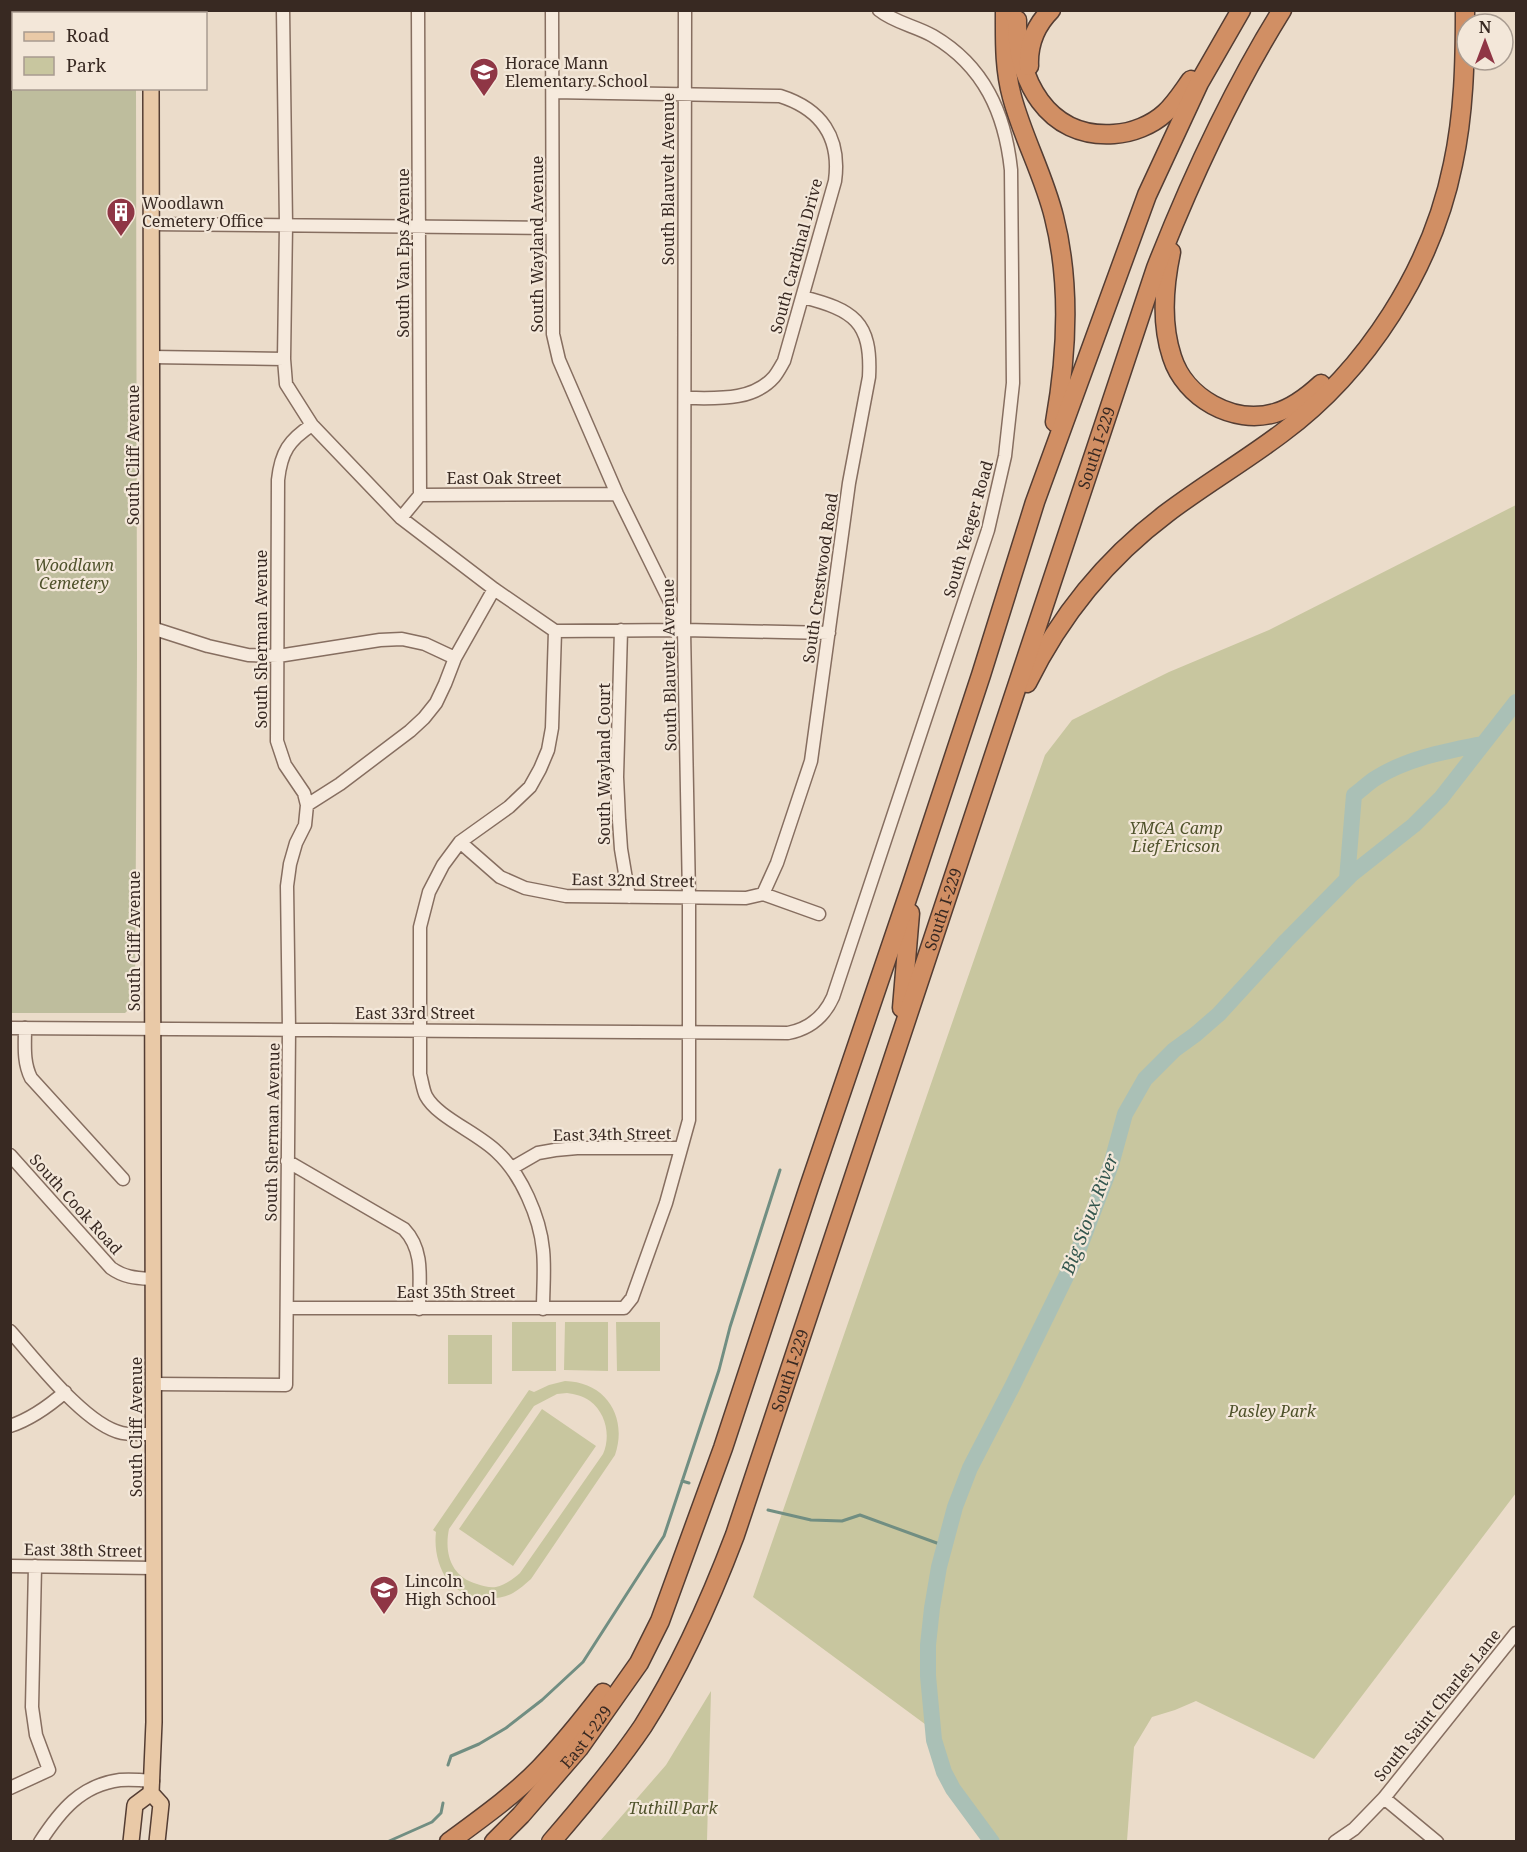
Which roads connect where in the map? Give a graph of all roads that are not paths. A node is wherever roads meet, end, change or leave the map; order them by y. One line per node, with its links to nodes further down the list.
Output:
1 (283, 10): 19 (street)
2 (418, 10): 20 (street, South Van Eps Avenue)
3 (552, 10): 14 (street, South Wayland Avenue)
4 (685, 10): 16 (street, South Blauvelt Avenue)
5 (879, 10): 47 (street, South Yeager Road)
6 (1005, 10): 29 (highway)
7 (1017, 10): 15 (highway)
8 (1051, 10): 15 (highway)
9 (1282, 10): 17 (highway, South I-229)
10 (1452, 10): 17 (highway)
11 (1240, 13): 15 (highway); 29 (highway)
12 (1464, 72): 39 (highway)
13 (151, 90): 18 (main road, South Cliff Avenue)
14 (553, 92): 16 (street, South Cardinal Drive); 21 (street, South Wayland Avenue)
15 (1034, 92)
16 (685, 94): 22 (street, South Cardinal Drive); 25 (street, South Blauvelt Avenue)
17 (1194, 176): 39 (highway, South I-229)
18 (150, 224): 19 (street); 23 (main road, South Cliff Avenue)
19 (286, 225): 20 (street); 24 (street)
20 (419, 226): 21 (street); 28 (street, South Van Eps Avenue)
21 (552, 228): 27 (street, South Wayland Avenue)
22 (803, 297): 25 (street, South Cardinal Drive); 36 (street, South Crestwood Road)
23 (151, 357): 24 (street); 32 (main road, South Cliff Avenue)
24 (284, 359): 26 (street)
25 (685, 398): 34 (street, South Blauvelt Avenue)
26 (312, 425): 30 (street); 37 (street, South Sherman Avenue)
27 (617, 494): 28 (street, East Oak Street); 34 (street, South Wayland Avenue)
28 (420, 495): 30 (street)
29 (1035, 502): 42 (highway)
30 (401, 518): 31 (street)
31 (494, 589): 35 (street); 38 (street)
32 (152, 628): 37 (street); 50 (main road, South Cliff Avenue)
33 (621, 630): 34 (street); 35 (street); 44 (street, South Wayland Court)
34 (684, 630): 36 (street); 45 (street, South Blauvelt Avenue)
35 (555, 631): 41 (street)
36 (829, 633): 43 (street, South Crestwood Road)
37 (278, 656): 38 (street); 40 (street, South Sherman Avenue)
38 (455, 658): 40 (street)
39 (984, 787): 54 (highway, South I-229)
40 (307, 805): 51 (street, South Sherman Avenue)
41 (460, 842): 44 (street, East 32nd Street); 52 (street)
42 (912, 884): 54 (highway); 73 (highway)
43 (762, 894): 45 (street, East 32nd Street); 46 (street, East 32nd Street)
44 (629, 897): 45 (street, East 32nd Street)
45 (689, 897): 53 (street, South Blauvelt Avenue)
46 (819, 914)
47 (816, 1021): 53 (street, East 33rd Street)
48 (10, 1028): 49 (street, East 33rd Street)
49 (26, 1028): 50 (street, East 33rd Street); 59 (street)
50 (153, 1029): 51 (street, East 33rd Street); 60 (main road, South Cliff Avenue)
51 (289, 1029): 52 (street, East 33rd Street); 57 (street, South Sherman Avenue)
52 (420, 1030): 53 (street, East 33rd Street); 58 (street)
53 (689, 1032): 55 (street, South Blauvelt Avenue)
54 (900, 1034): 77 (highway, South I-229)
55 (681, 1148): 58 (street, East 34th Street); 62 (street, South Blauvelt Avenue)
56 (10, 1155): 60 (street, South Cook Road)
57 (287, 1161): 61 (street, South Sherman Avenue); 63 (street)
58 (512, 1168): 64 (street)
59 (123, 1179)
60 (153, 1279): 66 (main road, South Cliff Avenue)
61 (287, 1308): 63 (street, East 35th Street); 66 (street, South Sherman Avenue)
62 (624, 1308): 64 (street, East 35th Street)
63 (419, 1309): 64 (street, East 35th Street)
64 (543, 1309)
65 (10, 1331): 67 (street)
66 (153, 1384): 69 (main road, South Cliff Avenue)
67 (65, 1392): 68 (street); 69 (street)
68 (10, 1426)
69 (154, 1434): 72 (main road, South Cliff Avenue)
70 (10, 1566): 71 (street, East 38th Street)
71 (35, 1566): 72 (street, East 38th Street); 76 (street)
72 (154, 1568): 75 (main road, South Cliff Avenue)
73 (660, 1621): 82 (highway); 83 (highway, East I-229)
74 (1516, 1634): 78 (street, South Saint Charles Lane)
75 (152, 1787): 79 (street); 80 (main road); 81 (main road, South Cliff Avenue)
76 (10, 1788)
77 (587, 1797): 84 (highway); 85 (highway)
78 (1384, 1798): 86 (street, South Saint Charles Lane); 87 (street)
79 (40, 1842)
80 (131, 1842)
81 (157, 1842)
82 (449, 1842)
83 (494, 1842)
84 (546, 1842)
85 (551, 1842)
86 (1335, 1842)
87 (1437, 1842)

